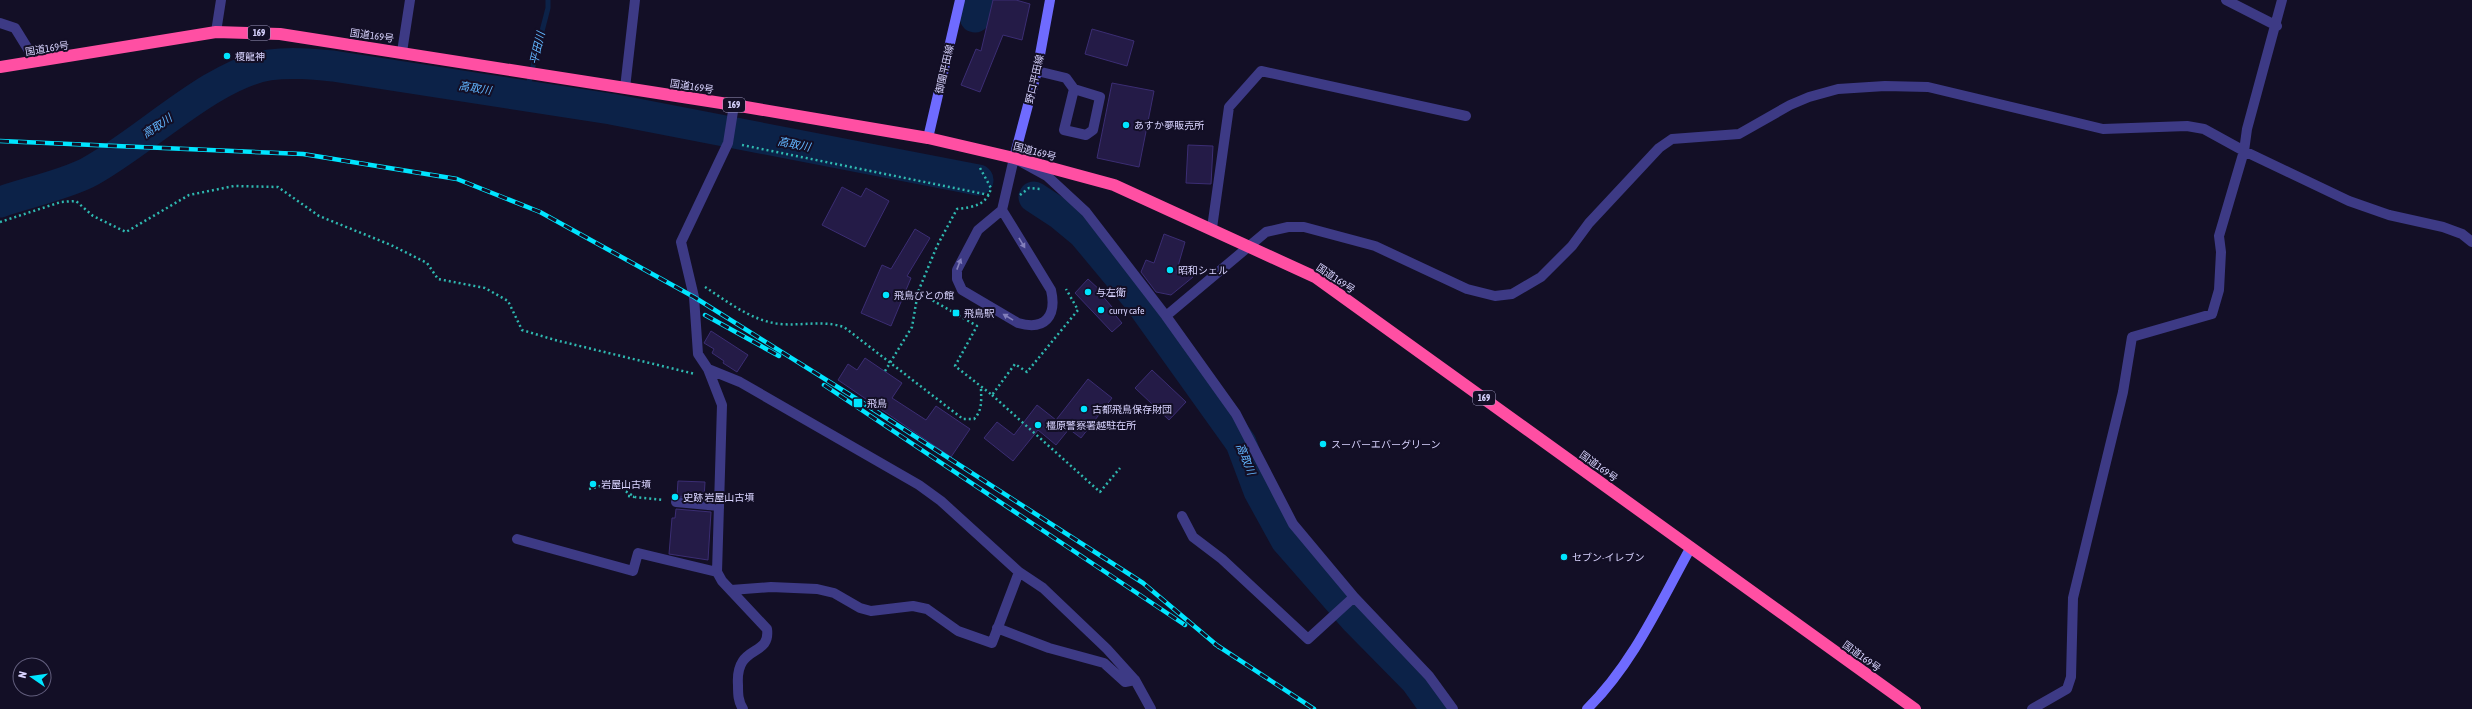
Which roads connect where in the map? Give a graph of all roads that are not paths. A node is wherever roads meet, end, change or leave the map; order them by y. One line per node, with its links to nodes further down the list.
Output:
1 (221, 0): 10 (street)
2 (410, 0): 11 (street)
3 (635, 0): 15 (street)
4 (960, 0): 19 (main road, 御園平田線)
5 (1050, 0): 14 (main road, 野口平田線)
6 (2226, 0): 9 (street)
7 (2282, 0): 9 (street)
8 (0, 23): 12 (street)
9 (2276, 26): 20 (street)
10 (216, 32): 11 (highway, 国道169号 / 169); 12 (highway, 国道169号 / 169)
11 (402, 52): 15 (highway, 国道169号 / 169)
12 (36, 62): 13 (highway, 国道169号 / 169)
13 (0, 67)
14 (1037, 71): 16 (street); 21 (main road, 野口平田線)
15 (626, 88): 17 (highway, 国道169号 / 169)
16 (1074, 89): 16 (street)
17 (734, 105): 19 (highway, 国道169号 / 169); 27 (street)
18 (1466, 116): 23 (street)
19 (928, 138): 21 (highway, 国道169号 / 169)
20 (2244, 151): 24 (street); 25 (street); 44 (street)
21 (1014, 158): 22 (street); 23 (highway, 国道169号 / 169); 26 (street)
22 (1002, 210): 22 (street, one-way to 22)
23 (1212, 228): 25 (highway, 国道169号 / 169)
24 (2472, 242)
25 (1249, 246): 26 (street); 32 (highway, 国道169号 / 169)
26 (1166, 316): 36 (street)
27 (708, 369): 29 (street); 34 (street)
28 (676, 502): 29 (street)
29 (720, 506): 33 (street)
30 (1182, 516): 36 (street)
31 (517, 539): 33 (street)
32 (1691, 547): 42 (main road); 43 (highway, 国道169号 / 169)
33 (718, 572): 35 (street)
34 (1019, 572): 37 (street); 38 (street)
35 (731, 590): 37 (street); 39 (street)
36 (1351, 599): 41 (street)
37 (997, 628): 38 (street)
38 (1135, 680): 40 (street)
39 (743, 709)
40 (1150, 709)
41 (1452, 709)
42 (1587, 709)
43 (1915, 709)
44 (2032, 709)

